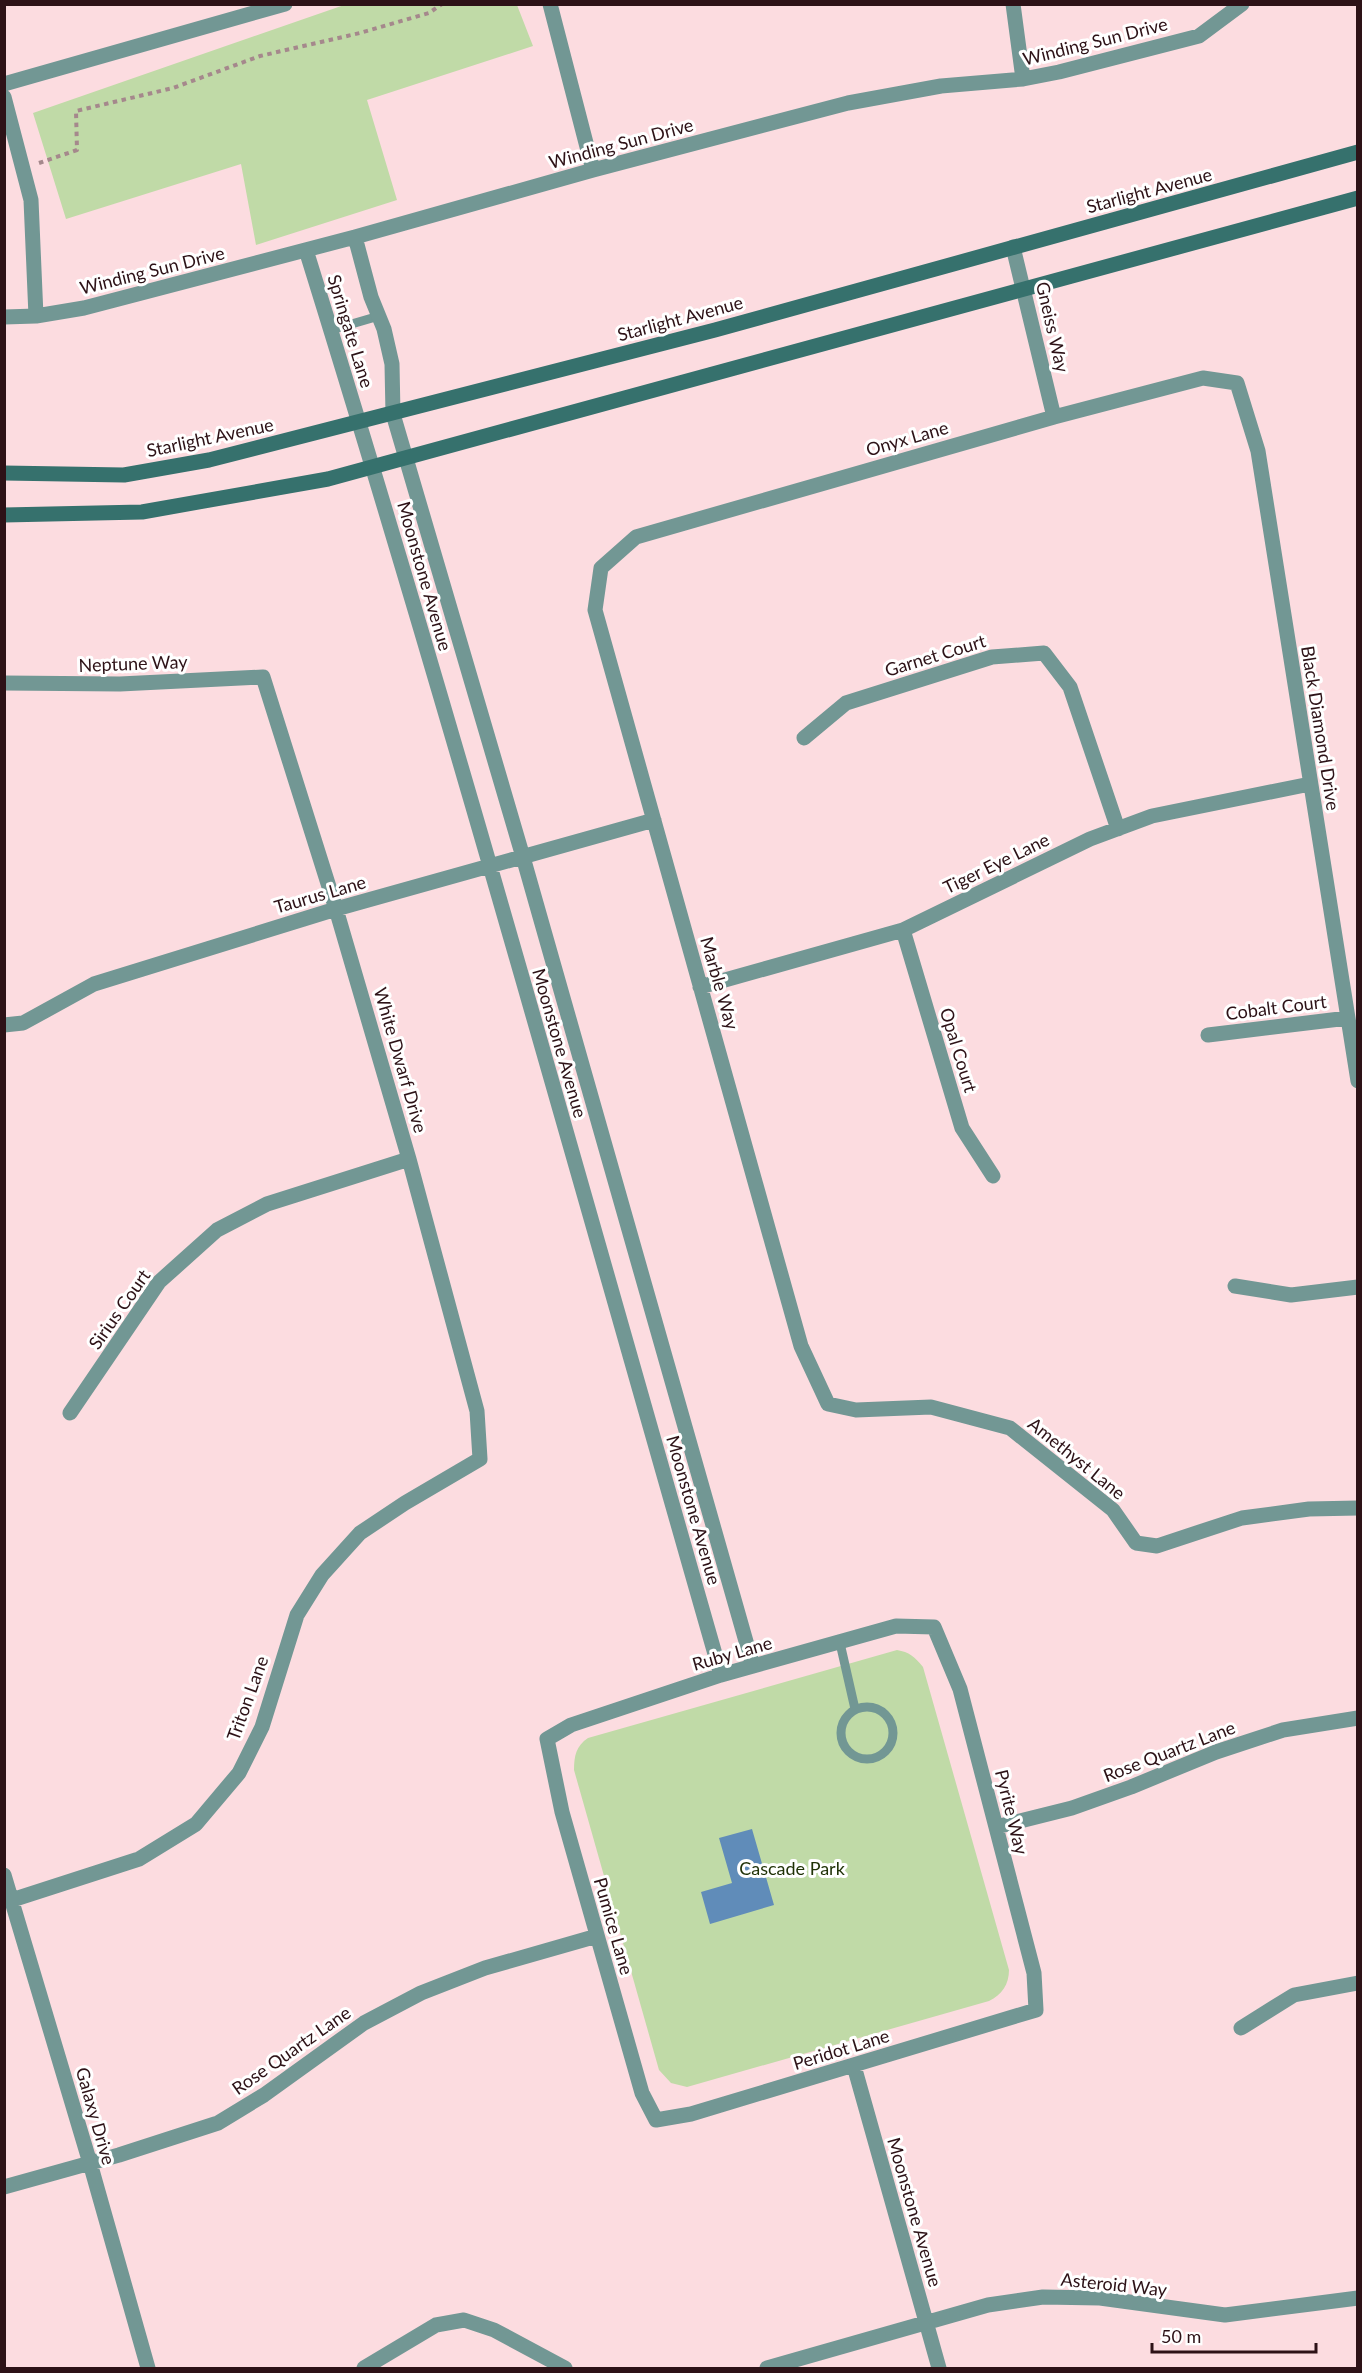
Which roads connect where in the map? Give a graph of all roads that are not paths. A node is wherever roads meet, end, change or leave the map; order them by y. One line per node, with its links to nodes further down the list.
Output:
1 (285, 4): 5 (street)
2 (550, 4): 10 (street)
3 (1013, 4): 6 (street)
4 (1242, 5): 6 (street, Winding Sun Drive)
5 (269, 6): 7 (street)
6 (1023, 79): 10 (street, Winding Sun Drive)
7 (4, 84)
8 (4, 98): 16 (street)
9 (1358, 152): 13 (street, Starlight Avenue)
10 (593, 170): 12 (street, Winding Sun Drive)
11 (1358, 198): 15 (street)
12 (355, 237): 14 (street, Winding Sun Drive); 17 (street, Springate Lane)
13 (1013, 247): 15 (street, Gneiss Way); 21 (street, Starlight Avenue)
14 (306, 250): 16 (street, Winding Sun Drive); 19 (street, Springate Lane)
15 (1025, 289): 22 (street, Gneiss Way); 24 (street)
16 (36, 316): 18 (street, Winding Sun Drive)
17 (379, 316): 19 (lane); 21 (street, Springate Lane)
18 (4, 317)
19 (331, 330): 23 (street, Springate Lane)
20 (1237, 383): 22 (street, Onyx Lane); 32 (street, Black Diamond Drive)
21 (393, 414): 23 (street, Starlight Avenue); 24 (street, Moonstone Avenue)
22 (1054, 417): 28 (street, Onyx Lane)
23 (359, 423): 25 (street, Moonstone Avenue); 26 (street, Starlight Avenue)
24 (405, 458): 25 (street); 35 (street, Moonstone Avenue)
25 (372, 467): 27 (street); 36 (street, Moonstone Avenue)
26 (4, 473)
27 (4, 515)
28 (601, 568): 33 (street, Marble Way)
29 (263, 677): 30 (street, Neptune Way); 37 (street, White Dwarf Drive)
30 (4, 683)
31 (804, 738): 34 (street, Garnet Court)
32 (1310, 784): 34 (street, Tiger Eye Lane); 40 (street, Black Diamond Drive)
33 (654, 820): 35 (street, Taurus Lane); 39 (street, Marble Way)
34 (1118, 829): 38 (street, Tiger Eye Lane)
35 (523, 857): 36 (street, Taurus Lane); 54 (street, Moonstone Avenue)
36 (490, 867): 37 (street, Taurus Lane); 55 (street, Moonstone Avenue)
37 (336, 909): 41 (street, Taurus Lane); 44 (street, White Dwarf Drive)
38 (903, 930): 39 (street, Tiger Eye Lane); 45 (street, Opal Court)
39 (700, 987): 48 (street, Marble Way)
40 (1348, 1018): 42 (street, Cobalt Court); 43 (street, Black Diamond Drive)
41 (4, 1025)
42 (1208, 1035)
43 (1358, 1081)
44 (409, 1160): 49 (street, Sirius Court); 50 (street, White Dwarf Drive)
45 (993, 1176)
46 (1235, 1286): 47 (street)
47 (1358, 1287)
48 (828, 1404): 51 (street, Amethyst Lane)
49 (70, 1413)
50 (480, 1459): 61 (street, Triton Lane)
51 (1358, 1508)
52 (934, 1627): 53 (street, Ruby Lane); 59 (street, Pyrite Way)
53 (840, 1643): 54 (street, Ruby Lane); 56 (lane)
54 (753, 1666): 55 (street, Ruby Lane)
55 (721, 1675): 58 (street, Ruby Lane)
56 (855, 1709): 56 (lane)
57 (1358, 1718): 59 (street, Rose Quartz Lane)
58 (547, 1739): 62 (street, Pumice Lane)
59 (996, 1827): 64 (street, Pyrite Way)
60 (4, 1875): 61 (street, Galaxy Drive)
61 (12, 1900): 68 (street, Galaxy Drive)
62 (597, 1936): 67 (street, Pumice Lane); 68 (street, Rose Quartz Lane)
63 (1358, 1983): 65 (street)
64 (1035, 2010): 66 (street, Peridot Lane)
65 (1241, 2028)
66 (854, 2066): 67 (street, Peridot Lane); 71 (street, Moonstone Avenue)
67 (656, 2120)
68 (90, 2163): 69 (street, Rose Quartz Lane); 72 (street, Galaxy Drive)
69 (4, 2187)
70 (1358, 2298): 71 (street, Asteroid Way)
71 (927, 2321): 75 (street, Asteroid Way); 76 (street, Moonstone Avenue)
72 (148, 2368)
73 (364, 2368): 74 (street)
74 (564, 2368)
75 (767, 2368)
76 (939, 2368)

